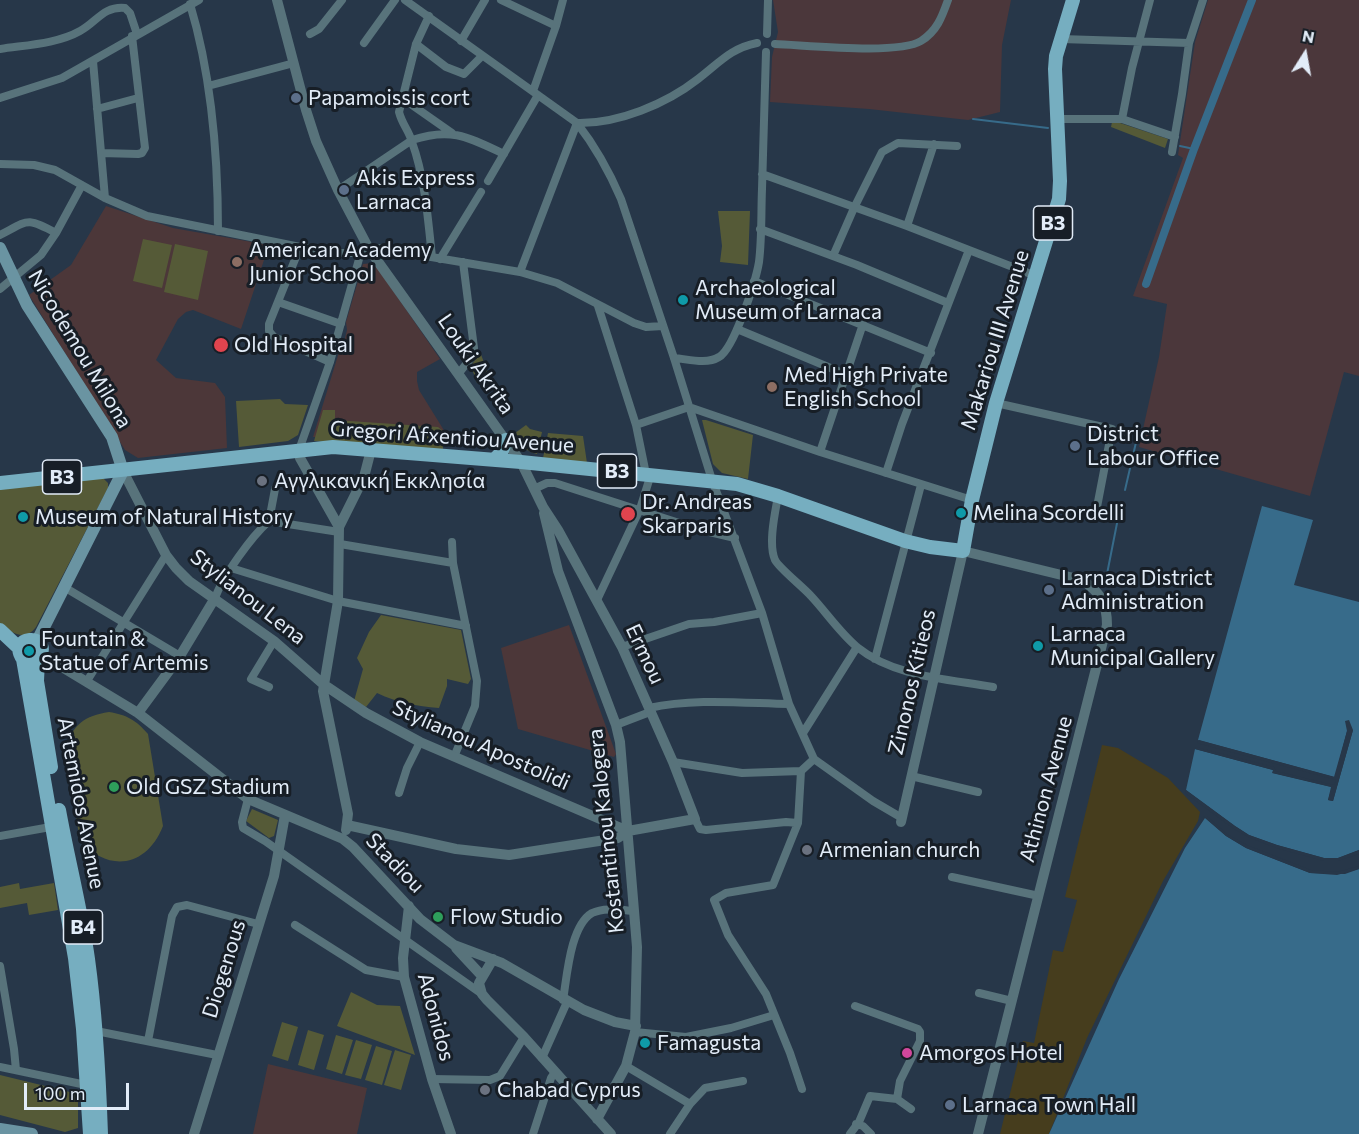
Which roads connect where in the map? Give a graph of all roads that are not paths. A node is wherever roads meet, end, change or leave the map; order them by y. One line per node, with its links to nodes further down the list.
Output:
1 (199, 0): 14 (street)
2 (277, 0): 32 (street, Louki Akrita)
3 (342, 0): 17 (street)
4 (395, 0): 25 (street)
5 (405, 0): 15 (street)
6 (485, 0): 21 (street)
7 (501, 0): 16 (street)
8 (562, 0): 16 (street)
9 (768, 0): 18 (street)
10 (948, 0): 27 (street)
11 (1073, 0): 20 (main road, Makariou III Avenue / B3)
12 (1150, 0): 22 (street)
13 (1203, 0): 24 (street)
14 (190, 4): 19 (street); 33 (street)
15 (429, 16): 21 (street); 26 (street)
16 (556, 26): 34 (street)
17 (310, 34)
18 (767, 34): 23 (street); 27 (street)
19 (135, 35): 28 (street); 31 (street); 36 (street)
20 (1061, 39): 22 (street); 39 (main road, Makariou III Avenue / B3)
21 (461, 40): 30 (street)
22 (1138, 42): 24 (street); 40 (street)
23 (757, 43): 29 (street); 41 (street)
24 (1189, 43): 43 (street)
25 (364, 44)
26 (416, 44): 30 (street); 37 (street)
27 (775, 44): 29 (street)
28 (0, 49)
29 (766, 52): 51 (street)
30 (482, 56): 34 (street)
31 (93, 62): 35 (street); 38 (street)
32 (294, 63): 33 (street); 54 (street, Louki Akrita)
33 (208, 86): 60 (street)
34 (535, 93): 41 (street); 49 (street)
35 (0, 98)
36 (138, 98): 38 (street); 48 (street)
37 (402, 98): 42 (street); 44 (street)
38 (97, 109): 48 (street)
39 (1057, 119): 40 (street); 71 (main road, Makariou III Avenue / B3)
40 (1122, 119): 43 (street)
41 (577, 123): 70 (street); 80 (street)
42 (453, 134): 44 (street); 49 (street)
43 (1175, 137): 47 (street)
44 (412, 140): 54 (street); 68 (street)
45 (934, 144): 46 (street); 57 (street); 58 (street)
46 (957, 146)
47 (1172, 152)
48 (101, 153): 56 (street)
49 (504, 154): 52 (street)
50 (0, 164): 53 (street)
51 (762, 174): 57 (street); 59 (street)
52 (488, 181)
53 (82, 185): 56 (street); 61 (street)
54 (338, 190): 65 (street, Louki Akrita)
55 (481, 192): 68 (street)
56 (105, 198): 60 (street)
57 (854, 208): 58 (street); 67 (street)
58 (907, 226): 66 (street)
59 (760, 229): 67 (street); 73 (street)
60 (218, 231): 63 (street)
61 (56, 233): 62 (street); 72 (street)
62 (0, 235)
63 (300, 247): 65 (street); 75 (street)
64 (0, 248): 72 (main road, Nicodemou Milona)
65 (365, 250): 68 (street); 78 (street); 85 (street, Louki Akrita)
66 (969, 250): 71 (street); 76 (street)
67 (833, 256): 76 (street)
68 (436, 258): 69 (street)
69 (463, 262): 70 (street); 85 (street)
70 (519, 272): 77 (street)
71 (1036, 276): 87 (main road, Makariou III Avenue / B3)
72 (14, 277): 74 (street); 96 (main road, Nicodemou Milona)
73 (754, 281): 79 (street); 81 (street)
74 (0, 289)
75 (278, 302): 78 (street); 84 (street)
76 (948, 303): 82 (street)
77 (598, 306): 80 (street); 89 (street)
78 (341, 324): 84 (street)
79 (863, 324): 82 (street); 86 (street)
80 (663, 326): 83 (street)
81 (737, 328): 83 (street); 86 (street)
82 (931, 353): 97 (street)
83 (674, 358): 88 (street)
84 (330, 362): 91 (street)
85 (459, 373): 90 (street, Louki Akrita)
86 (845, 374): 93 (street)
87 (996, 403): 105 (main road, Makariou III Avenue / B3); 107 (street)
88 (689, 407): 89 (street); 93 (street); 99 (street)
89 (636, 425): 98 (street)
90 (506, 440): 94 (main road); 95 (street, Louki Akrita)
91 (299, 450): 92 (main road, Gregori Afxentiou Avenue / B3); 96 (main road, Gregori Afxentiou Avenue / B3); 110 (street)
92 (372, 450): 94 (main road, Gregori Afxentiou Avenue / B3); 110 (street)
93 (820, 452): 97 (street)
94 (494, 460): 95 (main road, Gregori Afxentiou Avenue / B3)
95 (521, 462): 98 (main road, Gregori Afxentiou Avenue / B3); 102 (street, Louki Akrita)
96 (123, 471): 100 (main road, Gregori Afxentiou Avenue / B3); 117 (street, Stylianou Lena); 120 (main road)
97 (886, 473): 101 (street)
98 (648, 474): 99 (main road, Gregori Afxentiou Avenue / B3); 108 (street)
99 (712, 480): 104 (main road, Gregori Afxentiou Avenue / B3); 112 (street)
100 (0, 483)
101 (921, 485): 105 (street); 114 (street)
102 (536, 488): 106 (street, Louki Akrita); 108 (street)
103 (275, 489): 109 (street)
104 (778, 496): 114 (main road, Gregori Afxentiou Avenue / B3); 130 (street)
105 (972, 500): 116 (main road, Makariou III Avenue / B3)
106 (543, 507): 111 (street, Ermou)
107 (1096, 507)
108 (640, 509): 112 (street); 122 (street)
109 (269, 521): 110 (street); 119 (street)
110 (339, 530): 115 (street)
111 (554, 532): 122 (street, Ermou); 143 (street, Kostantinou Kalogera)
112 (735, 538): 124 (street)
113 (452, 542): 118 (street)
114 (905, 542): 116 (main road, Gregori Afxentiou Avenue / B3); 134 (street)
115 (340, 544): 118 (street); 123 (street)
116 (963, 551): 135 (street, Zinonos Kitieos); 165 (street, Athinon Avenue)
117 (166, 555): 121 (street, Stylianou Lena); 125 (street)
118 (453, 563): 126 (street)
119 (231, 568): 121 (street); 123 (street)
120 (64, 587): 125 (street); 131 (main road)
121 (215, 598): 128 (street, Stylianou Lena); 132 (street)
122 (597, 600): 129 (street, Ermou)
123 (338, 601): 126 (street); 137 (street)
124 (762, 613): 129 (street); 140 (street)
125 (123, 623): 132 (street); 136 (street)
126 (466, 626): 146 (street)
127 (4, 633): 131 (main road)
128 (274, 641): 137 (street, Stylianou Lena); 138 (street)
129 (622, 647): 141 (street, Ermou)
130 (857, 647): 134 (street); 144 (street)
131 (26, 648): 133 (main road); 158 (main road, Artemidos Avenue / B4)
132 (180, 656): 142 (street)
133 (40, 657): 136 (street, Stadiou); 158 (main road, Artemidos Avenue / B4)
134 (875, 659): 135 (street)
135 (933, 677): 139 (street); 150 (street, Zinonos Kitieos)
136 (87, 681): 142 (street, Stadiou)
137 (323, 684): 145 (street, Stylianou Apostolidi); 159 (street)
138 (269, 687)
139 (993, 687)
140 (789, 704): 141 (street); 144 (street)
141 (649, 710): 143 (street); 148 (street, Ermou)
142 (138, 712): 153 (street, Stadiou)
143 (616, 725): 160 (street, Kostantinou Kalogera)
144 (803, 733): 147 (street)
145 (420, 742): 146 (street, Stylianou Apostolidi); 152 (street)
146 (454, 757): 160 (street, Stylianou Apostolidi)
147 (814, 759): 149 (street); 155 (street)
148 (673, 762): 149 (street); 156 (street, Ermou)
149 (801, 771): 157 (street)
150 (911, 776): 151 (street); 155 (street, Zinonos Kitieos)
151 (978, 792)
152 (399, 793)
153 (248, 799): 154 (street, Stadiou); 163 (street)
154 (285, 815): 162 (street, Stadiou); 163 (street, Diogenous)
155 (901, 820)
156 (696, 822): 157 (street); 160 (street)
157 (798, 824): 181 (street)
158 (57, 825): 161 (street, Artemidos Avenue); 182 (main road, Artemidos Avenue / B4)
159 (347, 825): 160 (street); 162 (street)
160 (628, 831): 167 (street, Kostantinou Kalogera)
161 (0, 836)
162 (343, 839): 166 (street, Stadiou)
163 (278, 852): 168 (street, Diogenous); 170 (street)
164 (952, 877): 165 (street)
165 (1039, 896): 179 (street, Athinon Avenue)
166 (410, 906): 170 (street, Adonidos); 171 (street, Stadiou)
167 (634, 911): 178 (street); 183 (street, Kostantinou Kalogera)
168 (258, 924): 185 (street); 186 (street, Diogenous)
169 (295, 925): 175 (street)
170 (404, 939): 175 (street, Adonidos); 177 (street)
171 (454, 945): 172 (street, Stadiou); 174 (street)
172 (493, 959): 174 (street); 178 (street, Stadiou)
173 (0, 966): 190 (street)
174 (482, 976): 177 (street)
175 (404, 977): 192 (street, Adonidos)
176 (979, 993): 179 (street)
177 (482, 994): 184 (street)
178 (565, 1001): 183 (street, Stadiou); 187 (street)
179 (1012, 1001): 212 (street, Athinon Avenue)
180 (855, 1006): 196 (street)
181 (774, 1015): 183 (street, Stadiou); 195 (street)
182 (90, 1029): 185 (street); 194 (main road, Artemidos Avenue / B4); 205 (main road, Artemidos Avenue / B4)
183 (635, 1029): 188 (street, Kostantinou Kalogera)
184 (524, 1037): 187 (street); 192 (street)
185 (148, 1041): 186 (street)
186 (217, 1055): 206 (street, Diogenous)
187 (542, 1058): 191 (street)
188 (626, 1066): 197 (street); 199 (street, Kostantinou Kalogera)
189 (0, 1067): 190 (street)
190 (16, 1070): 194 (street)
191 (555, 1072): 199 (street); 208 (street)
192 (432, 1079): 207 (street, Adonidos)
193 (743, 1081): 197 (street)
194 (86, 1085): 204 (main road, Artemidos Avenue / B4)
195 (802, 1089)
196 (897, 1099): 198 (street); 200 (street)
197 (690, 1104): 202 (street)
198 (911, 1109)
199 (597, 1119): 209 (street)
200 (856, 1124): 210 (street); 211 (street)
201 (8, 1131): 203 (main road)
202 (674, 1133)
203 (32, 1134)
204 (90, 1134)
205 (101, 1134)
206 (194, 1134)
207 (451, 1134)
208 (533, 1134)
209 (611, 1134)
210 (850, 1134)
211 (871, 1134)
212 (978, 1134)

